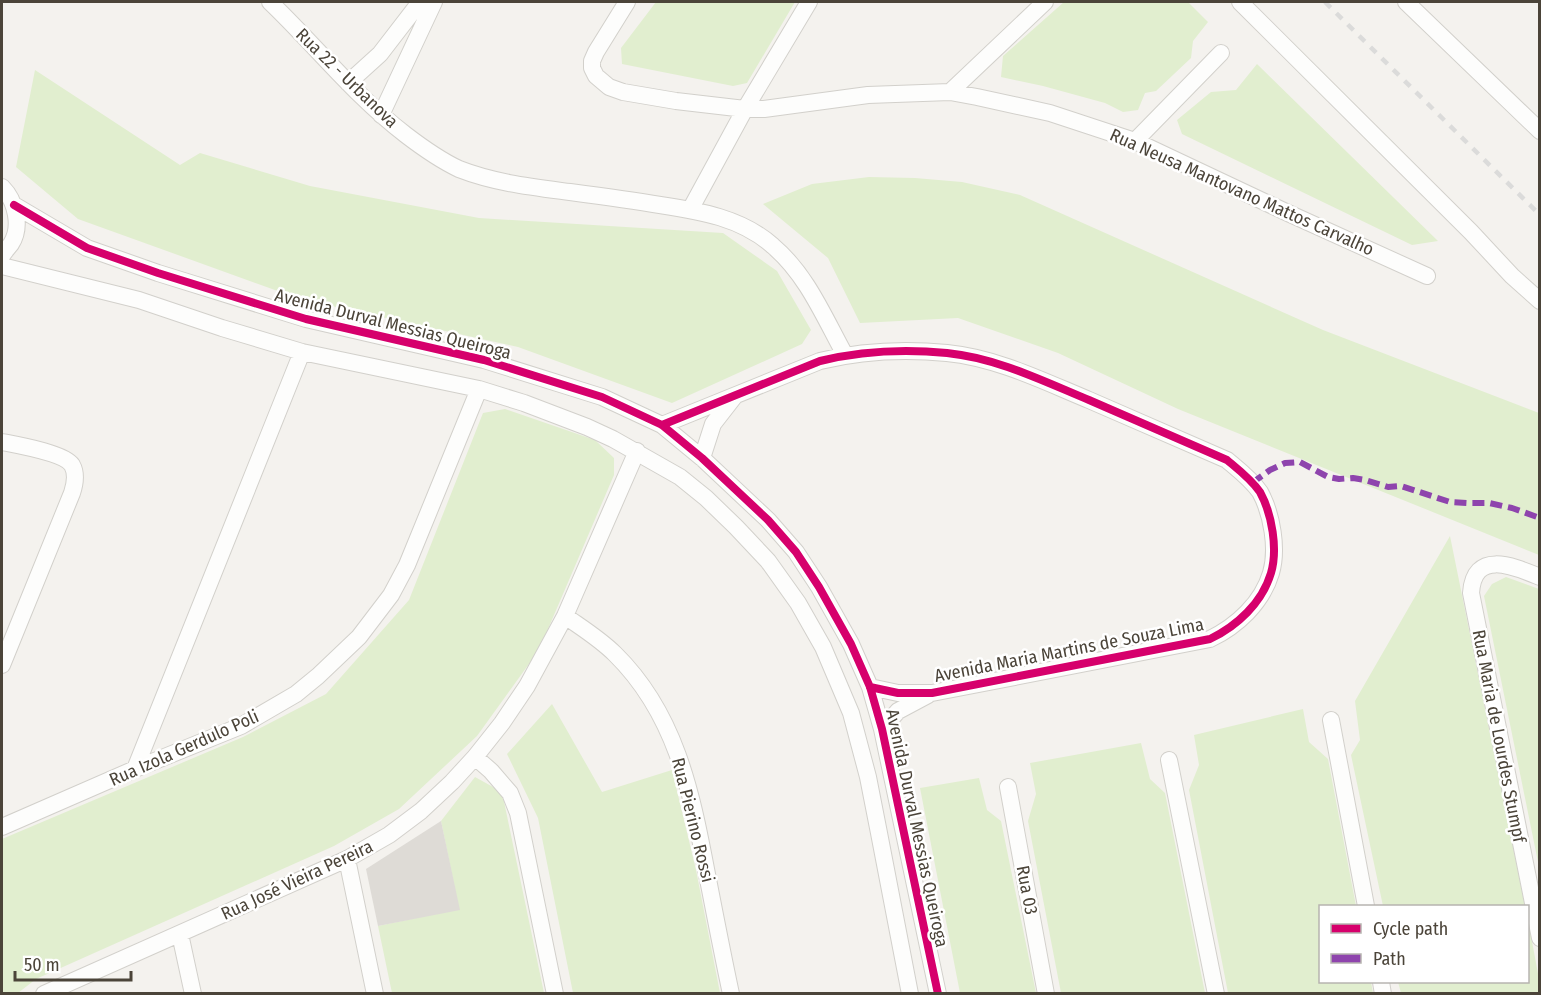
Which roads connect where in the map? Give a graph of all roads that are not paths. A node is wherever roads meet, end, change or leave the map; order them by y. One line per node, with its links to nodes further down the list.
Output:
1 (270, 2): 9 (street, Rua 22 - Urbanova)
2 (627, 2): 11 (street, Rua Neusa Mantovano Mattos Carvalho)
3 (809, 2): 11 (street)
4 (1045, 2): 10 (street)
5 (1240, 2): 21 (street)
6 (1406, 2): 13 (street)
7 (422, 5): 9 (street); 12 (street)
8 (1221, 53): 14 (street)
9 (348, 83): 12 (street, Rua 22 - Urbanova)
10 (950, 92): 11 (street, Rua Neusa Mantovano Mattos Carvalho); 14 (street, Rua Neusa Mantovano Mattos Carvalho)
11 (745, 109): 17 (street)
12 (381, 115): 17 (street, Rua 22 - Urbanova)
13 (1539, 131)
14 (1135, 141): 20 (street, Rua Neusa Mantovano Mattos Carvalho)
15 (2, 187): 16 (street)
16 (14, 205): 18 (street); 26 (street, Avenida Durval Messias Queiroga)
17 (690, 210): 23 (street, Rua 22 - Urbanova)
18 (2, 256)
19 (2, 266): 22 (street, Avenida Durval Messias Queiroga)
20 (1428, 276)
21 (1539, 301)
22 (302, 352): 24 (street, Avenida Durval Messias Queiroga); 39 (street)
23 (845, 355): 25 (street, Avenida Maria Martins de Souza Lima); 34 (street, Avenida Maria Martins de Souza Lima)
24 (479, 389): 28 (street, Avenida Durval Messias Queiroga); 39 (street, Rua Izola Gerdulo Poli)
25 (737, 394): 26 (street, Avenida Maria Martins de Souza Lima); 29 (street, Avenida Maria Martins de Souza Lima)
26 (662, 425): 29 (street, Avenida Durval Messias Queiroga)
27 (2, 442): 32 (street)
28 (637, 451): 31 (street, Rua José Vieira Pereira); 51 (street, Avenida Durval Messias Queiroga)
29 (702, 458): 33 (street, Avenida Durval Messias Queiroga)
30 (1539, 577): 45 (street, Rua Maria de Lourdes Stumpf)
31 (565, 616): 37 (street, Rua José Vieira Pereira); 50 (street, Rua Pierino Rossi)
32 (2, 664)
33 (870, 687): 34 (street, Avenida Maria Martins de Souza Lima); 36 (street, Avenida Durval Messias Queiroga)
34 (932, 693): 36 (street, Avenida Maria Martins de Souza Lima)
35 (1331, 720): 43 (street)
36 (882, 729): 52 (street, Avenida Durval Messias Queiroga)
37 (475, 757): 42 (street, Rua José Vieira Pereira); 49 (street)
38 (1169, 760): 54 (street)
39 (135, 769): 41 (street, Rua Izola Gerdulo Poli)
40 (1008, 787): 53 (street, Rua 03)
41 (2, 827)
42 (347, 859): 44 (street, Rua José Vieira Pereira); 48 (street)
43 (1366, 905)
44 (180, 934): 46 (street, Rua José Vieira Pereira); 47 (street)
45 (1539, 938)
46 (44, 993)
47 (193, 993)
48 (375, 993)
49 (555, 993)
50 (731, 993)
51 (910, 993)
52 (938, 993)
53 (1046, 993)
54 (1216, 993)

